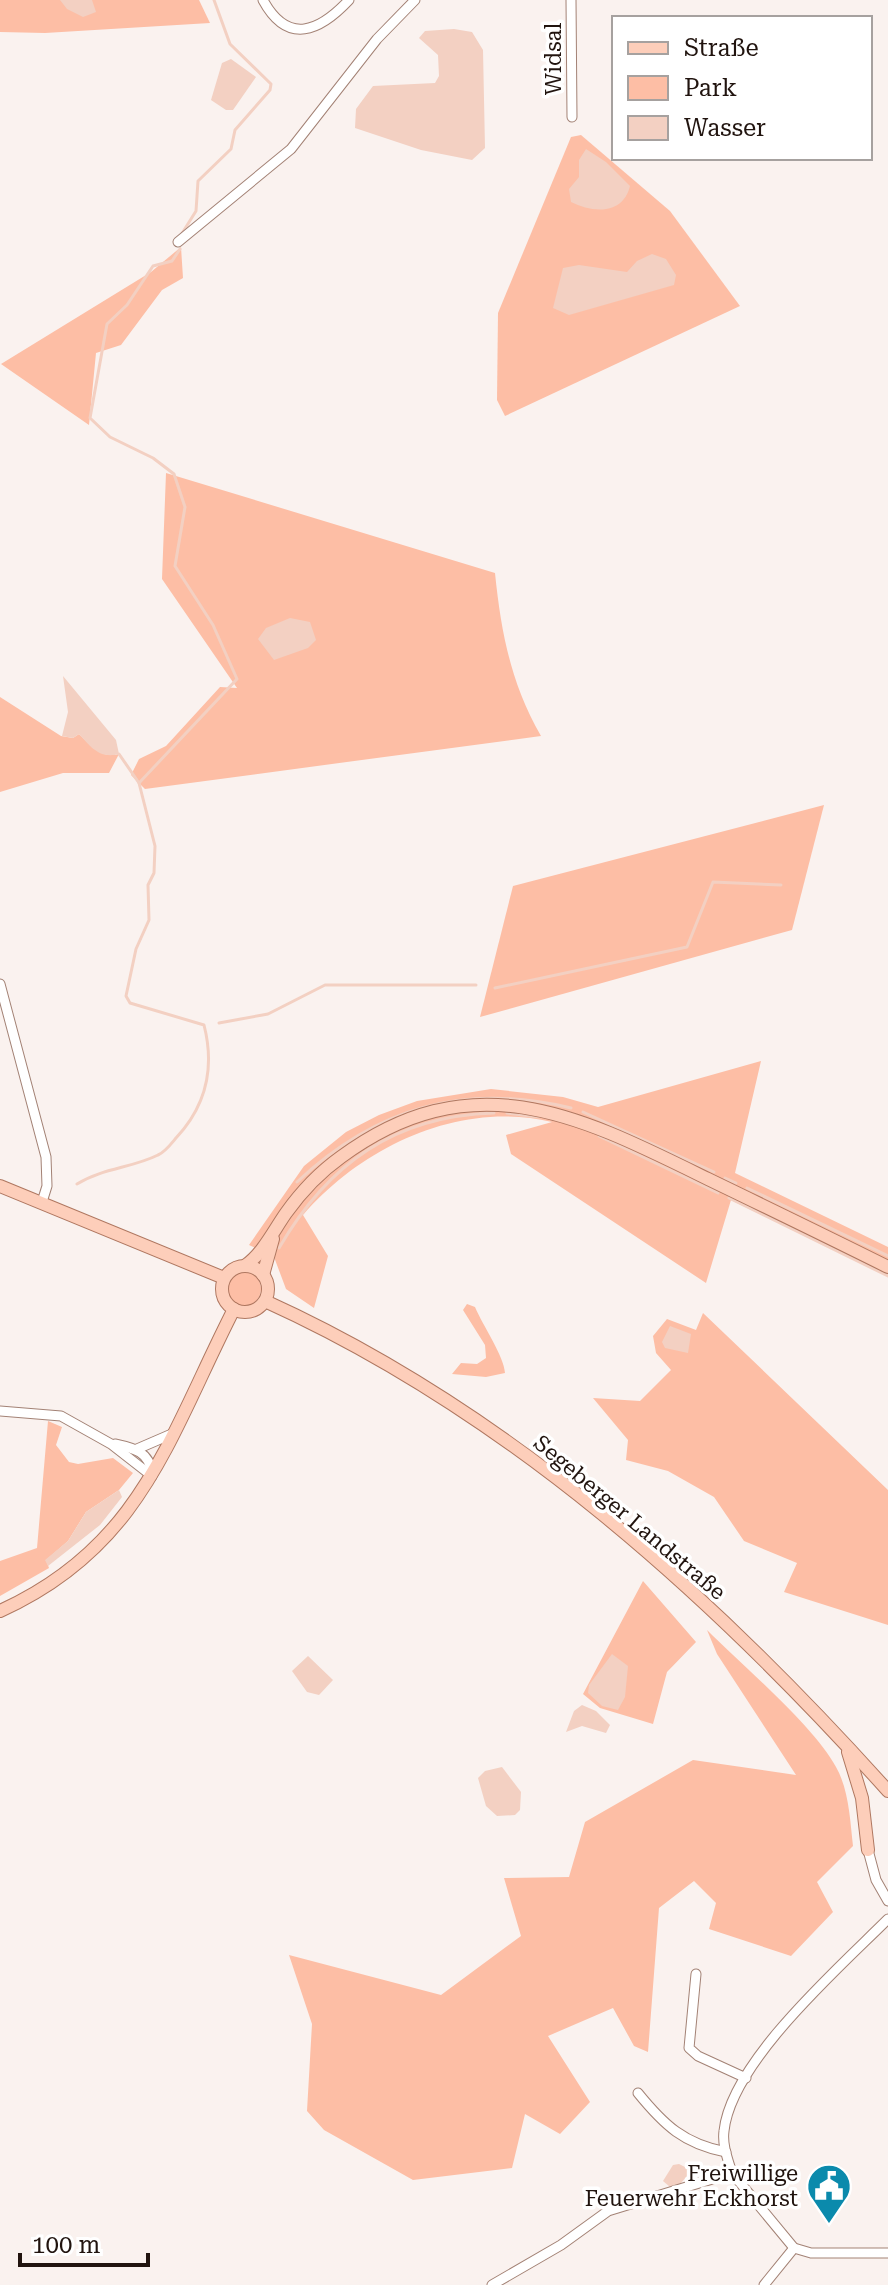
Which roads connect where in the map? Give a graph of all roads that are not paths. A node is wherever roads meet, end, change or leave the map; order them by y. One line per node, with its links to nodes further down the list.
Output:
1 (263, 0): 2 (street)
2 (349, 0)
3 (415, 0): 6 (street)
4 (571, 0): 5 (street, Widsal)
5 (572, 117)
6 (178, 242)
7 (0, 984): 9 (street)
8 (0, 1186): 9 (main road)
9 (42, 1202): 14 (main road)
10 (276, 1228): 11 (main road); 12 (main road); 13 (main road)
11 (246, 1265): 13 (main road); 14 (main road)
12 (888, 1267)
13 (263, 1275): 15 (main road)
14 (224, 1278): 16 (main road)
15 (265, 1301): 16 (main road); 23 (main road, Segeberger Landstraße)
16 (234, 1309): 18 (main road)
17 (0, 1411): 19 (street)
18 (174, 1433): 20 (street); 21 (main road)
19 (111, 1444): 20 (street); 21 (street)
20 (134, 1449): 21 (street)
21 (152, 1476): 22 (main road)
22 (0, 1611)
23 (844, 1742): 24 (main road, Segeberger Landstraße); 25 (main road)
24 (888, 1791)
25 (868, 1850): 26 (street)
26 (888, 1901)
27 (888, 1919): 29 (street)
28 (696, 1974): 29 (street)
29 (746, 2078): 31 (street)
30 (638, 2093): 31 (street)
31 (726, 2152): 32 (street)
32 (732, 2173): 33 (street); 35 (street)
33 (794, 2248): 34 (street); 36 (street)
34 (888, 2253)
35 (492, 2285)
36 (764, 2285)

